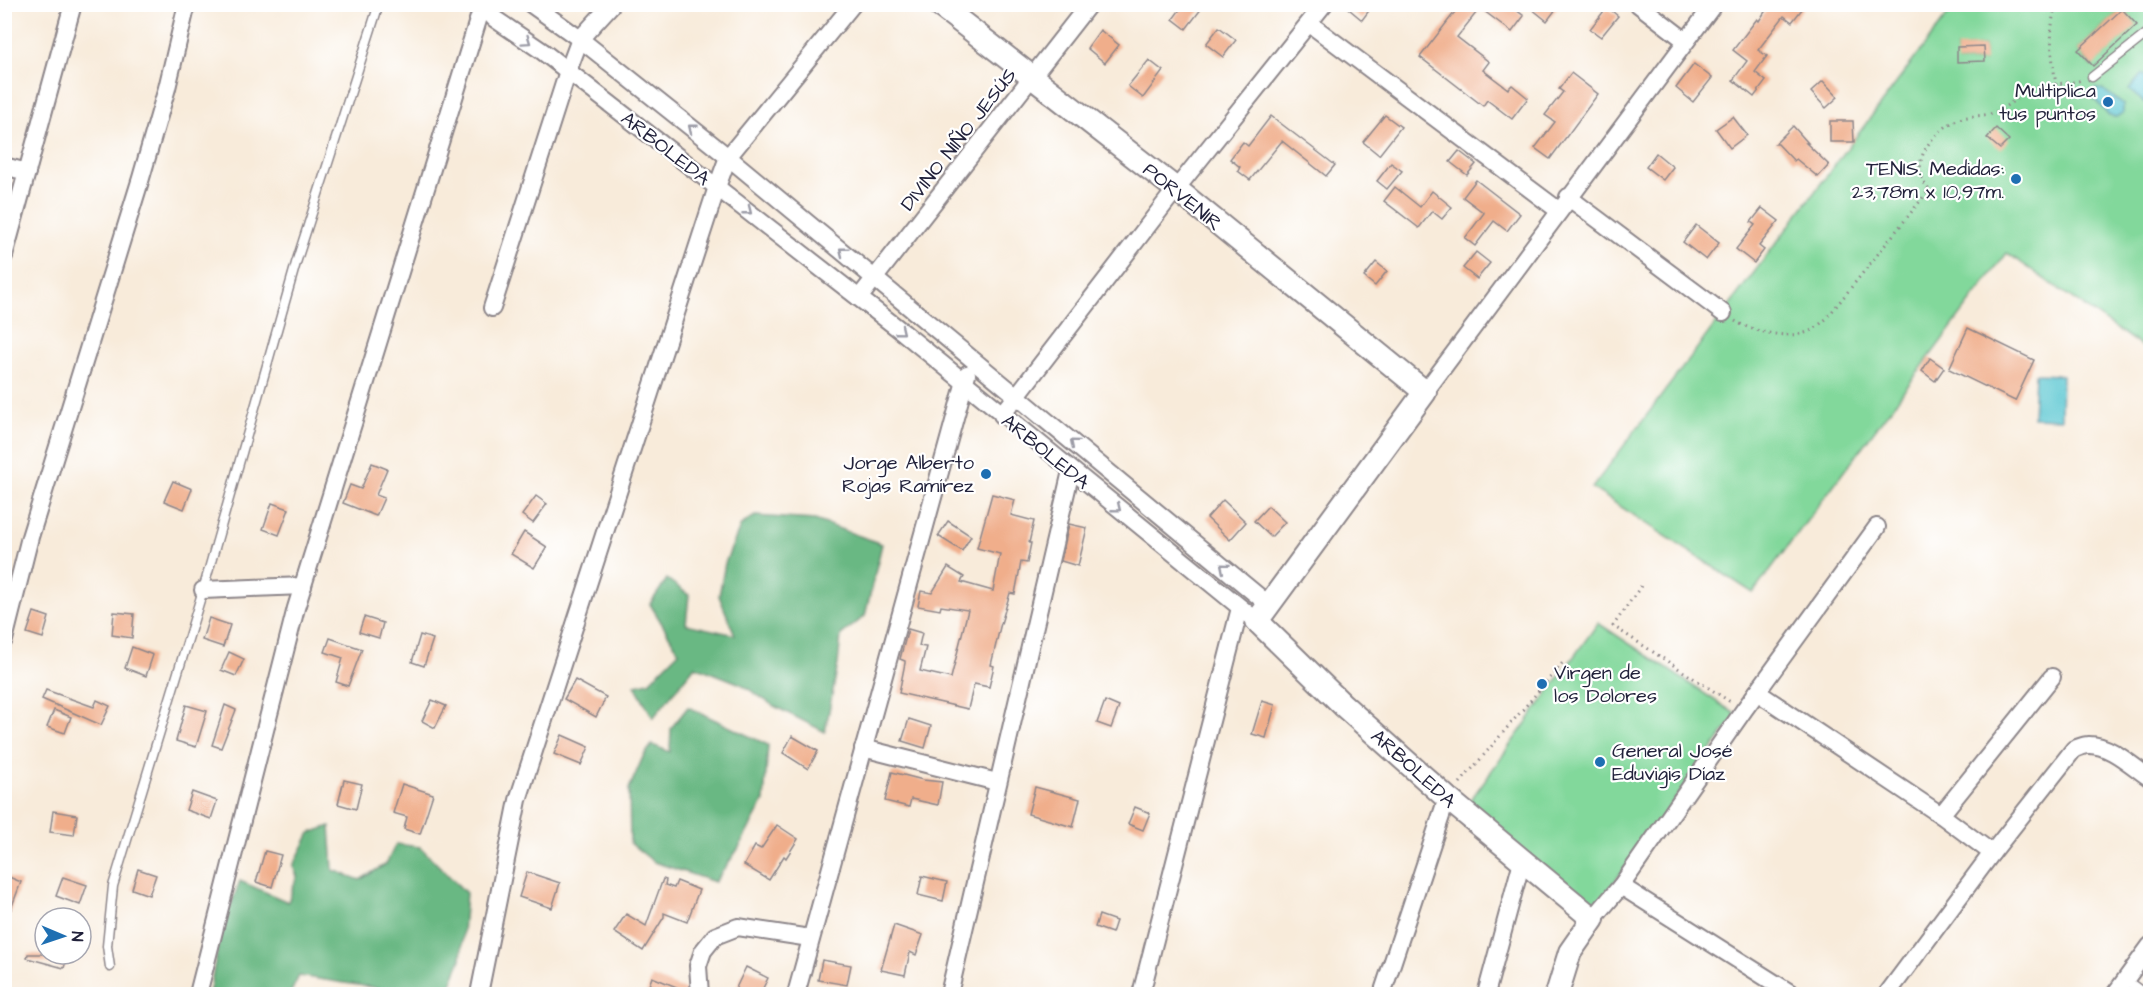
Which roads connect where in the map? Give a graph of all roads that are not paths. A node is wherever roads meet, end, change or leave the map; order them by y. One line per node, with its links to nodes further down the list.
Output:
1 (73, 4): 22 (street)
2 (187, 4): 41 (street)
3 (379, 4): 39 (lane)
4 (531, 4): 15 (street, ARBOLEDA)
5 (612, 4): 15 (street)
6 (853, 4): 20 (street)
7 (938, 4): 19 (street, PORVENIR)
8 (1089, 4): 19 (street, DIVINO NIÑO JESÚS)
9 (1324, 4): 13 (street)
10 (1638, 4): 16 (street)
11 (1714, 4): 16 (street)
12 (482, 5): 17 (street, ARBOLEDA, one-way to 17); 38 (street)
13 (1310, 24): 24 (street); 25 (street)
14 (2151, 30): 18 (lane)
15 (580, 39): 17 (street); 20 (street, ARBOLEDA, one-way to 15)
16 (1686, 41): 25 (street)
17 (568, 71): 23 (street, ARBOLEDA); 29 (street)
18 (2092, 76)
19 (1032, 78): 24 (street, PORVENIR); 27 (street, DIVINO NIÑO JESÚS)
20 (728, 157): 23 (street); 27 (street, ARBOLEDA, one-way to 20)
21 (4, 166): 22 (street)
22 (27, 172): 26 (street)
23 (717, 187): 28 (street, ARBOLEDA, one-way to 28); 58 (street)
24 (1176, 189): 33 (street, PORVENIR); 34 (street)
25 (1563, 204): 30 (street); 33 (street)
26 (4, 256)
27 (876, 278): 28 (street, DIVINO NIÑO JESÚS); 31 (street, ARBOLEDA)
28 (859, 298): 32 (street, ARBOLEDA, one-way to 32)
29 (492, 308)
30 (1724, 313)
31 (972, 358): 32 (street); 34 (street, ARBOLEDA)
32 (964, 384): 35 (street, ARBOLEDA); 44 (street)
33 (1425, 392): 40 (street)
34 (1017, 395): 35 (street); 40 (street, ARBOLEDA, one-way to 34)
35 (1002, 415): 36 (street, ARBOLEDA)
36 (1071, 471): 40 (street, ARBOLEDA, one-way to 40); 46 (street)
37 (1877, 527): 43 (street)
38 (303, 586): 39 (street); 57 (street)
39 (203, 590): 55 (lane)
40 (1255, 611): 47 (street, ARBOLEDA); 62 (street)
41 (4, 640)
42 (2052, 677): 48 (street)
43 (1757, 692): 48 (street); 51 (street)
44 (863, 748): 46 (street); 53 (street)
45 (2151, 778): 49 (street)
46 (997, 782): 61 (street)
47 (1447, 798): 50 (street, ARBOLEDA); 63 (street)
48 (1941, 815): 49 (street)
49 (1992, 853): 67 (street)
50 (1522, 861): 52 (street, ARBOLEDA); 64 (street)
51 (1621, 886): 52 (street); 66 (street)
52 (1593, 919): 65 (street)
53 (810, 938): 59 (street); 60 (street)
54 (2151, 946): 56 (street)
55 (110, 967)
56 (2126, 980): 68 (street); 69 (lane)
57 (198, 994)
58 (479, 994)
59 (700, 994)
60 (796, 994)
61 (949, 994)
62 (1141, 994)
63 (1382, 994)
64 (1486, 994)
65 (1557, 994)
66 (1792, 994)
67 (1887, 994)
68 (2115, 994)
69 (2145, 994)

